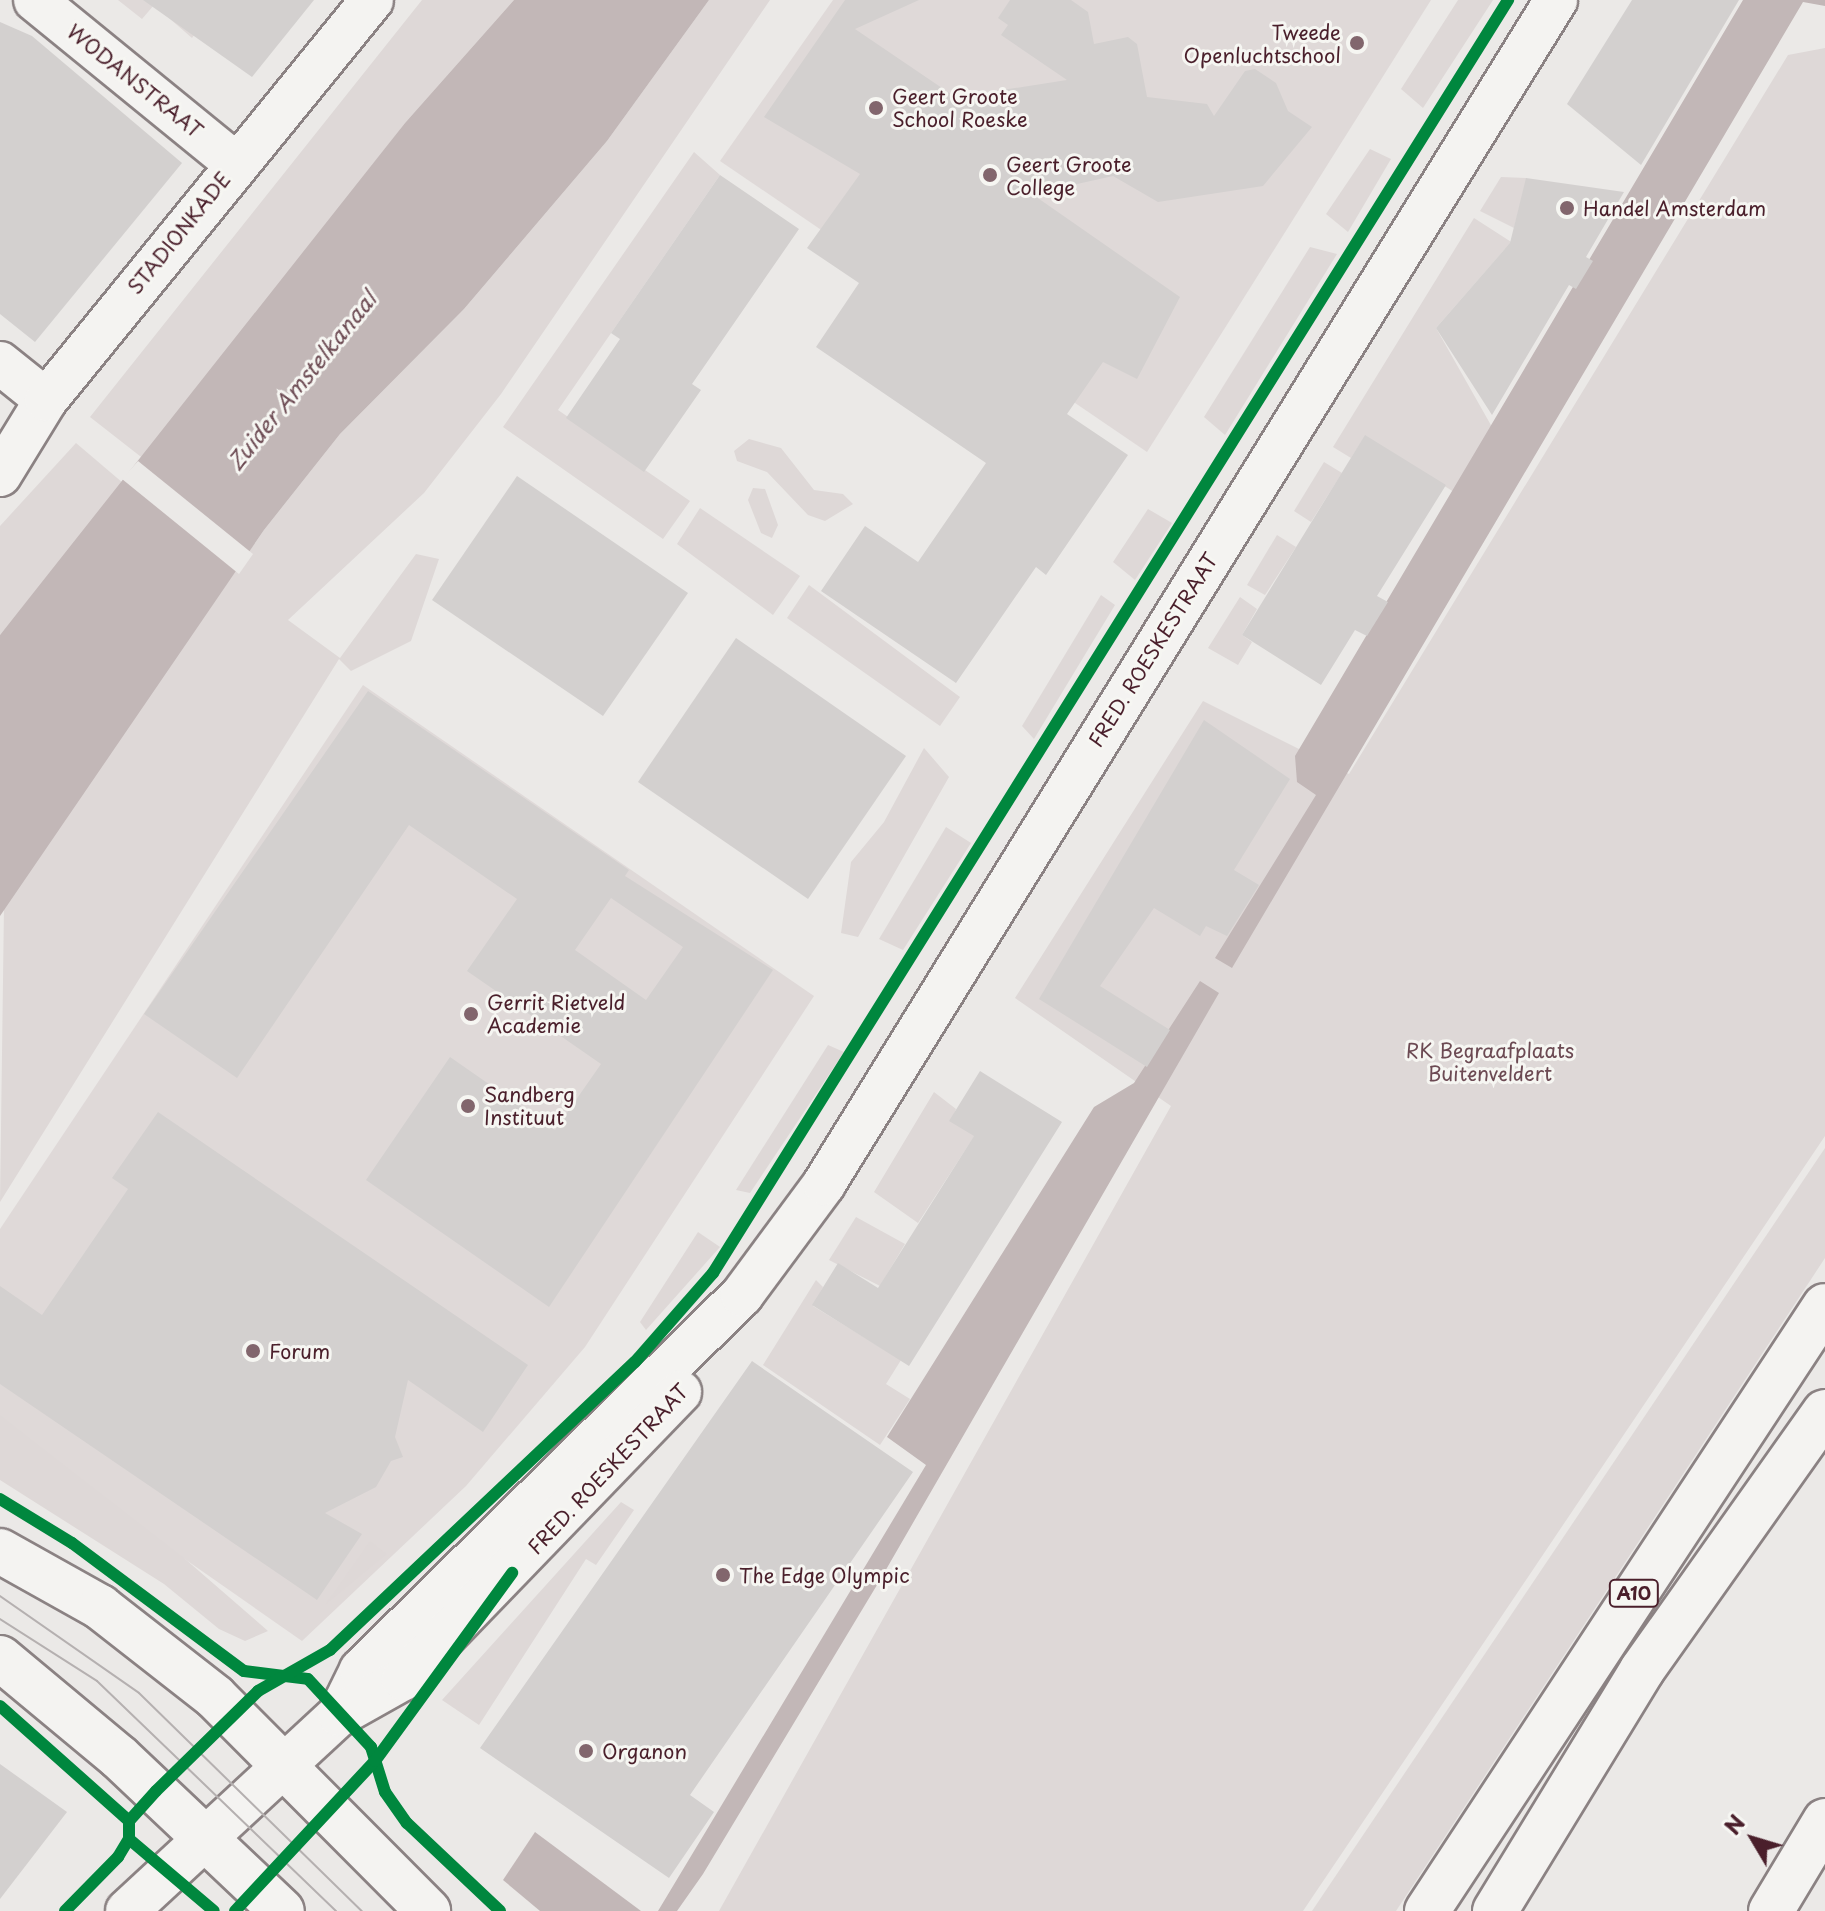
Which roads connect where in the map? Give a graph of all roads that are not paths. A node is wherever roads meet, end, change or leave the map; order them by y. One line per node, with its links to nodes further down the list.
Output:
1 (35, 0): 4 (street, WODANSTRAAT)
2 (372, 0): 4 (street, STADIONKADE)
3 (1556, 0): 12 (street, FRED. ROESKESTRAAT)
4 (235, 163): 6 (street, STADIONKADE)
5 (0, 363): 6 (street)
6 (46, 400): 7 (street, STADIONKADE)
7 (0, 475)
8 (1825, 1306): 18 (main road, A10)
9 (1825, 1412): 19 (main road, A10)
10 (0, 1551): 12 (main road)
11 (0, 1658): 14 (main road)
12 (287, 1768): 14 (street, FRED. ROESKESTRAAT); 17 (main road)
13 (1825, 1821): 20 (main road)
14 (206, 1839): 15 (street, FRED. ROESKESTRAAT); 16 (main road)
15 (127, 1911)
16 (282, 1911)
17 (428, 1911)
18 (1427, 1911)
19 (1495, 1911)
20 (1771, 1911)

